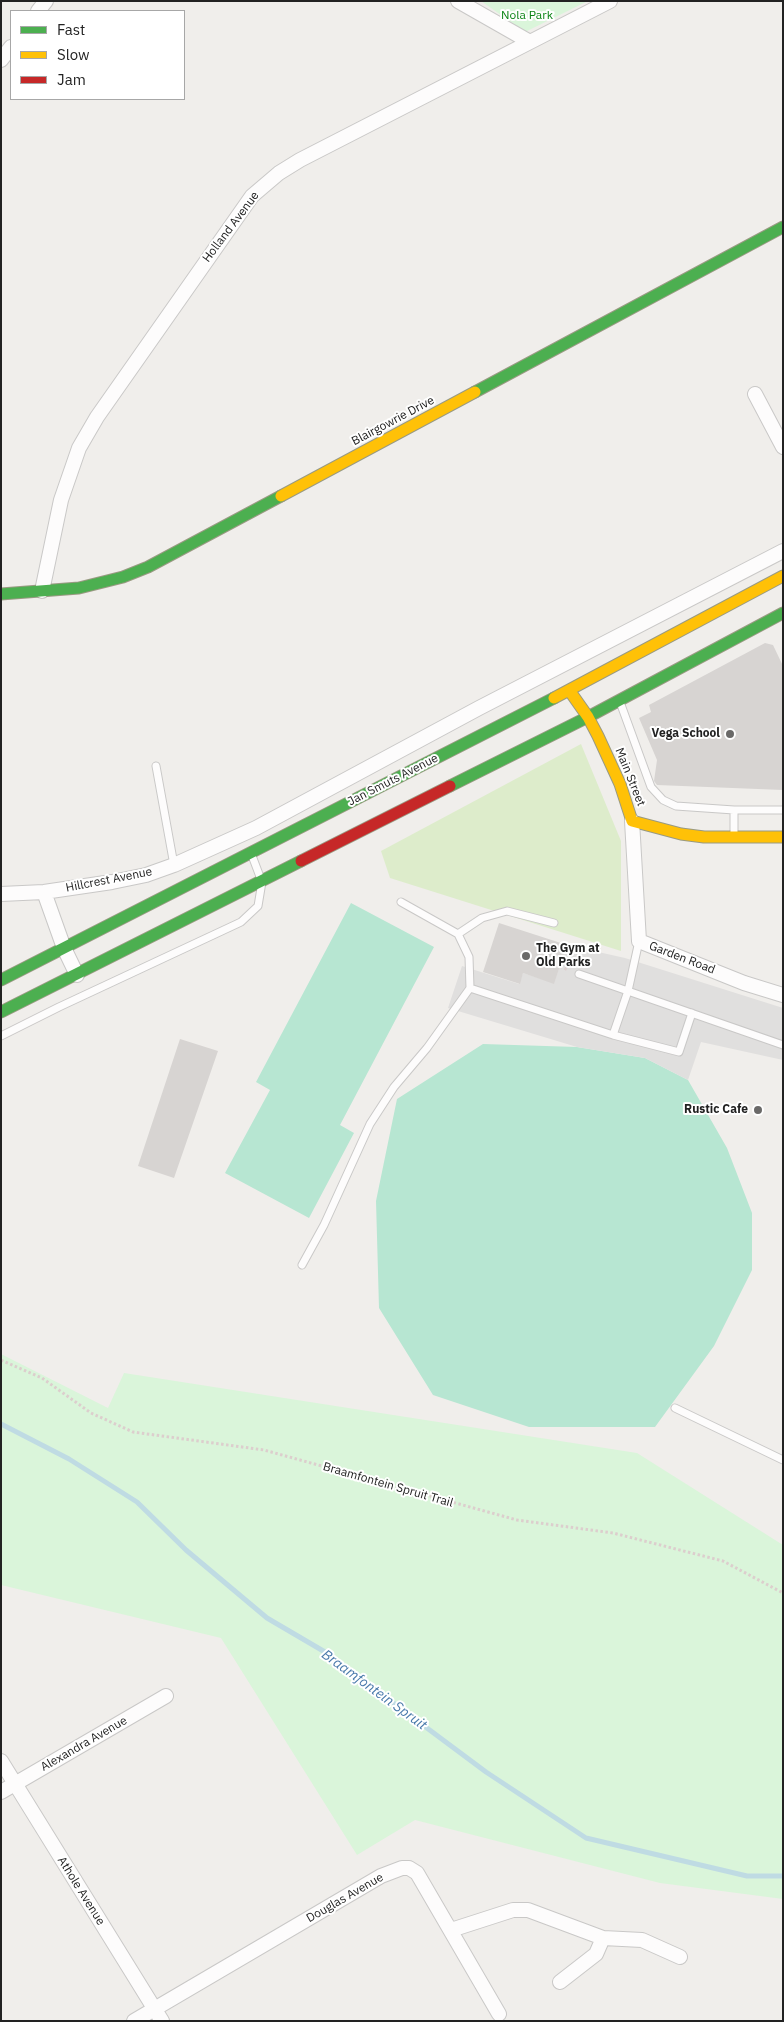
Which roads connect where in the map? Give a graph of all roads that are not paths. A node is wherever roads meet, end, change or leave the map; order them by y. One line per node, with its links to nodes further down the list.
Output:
1 (458, 1): 3 (street)
2 (610, 1): 3 (street, Holland Avenue)
3 (530, 42): 11 (street, Holland Avenue)
4 (10, 47): 5 (street)
5 (1, 60)
6 (783, 228): 11 (main road, Blairgowrie Drive)
7 (754, 394): 8 (street)
8 (783, 447)
9 (783, 551): 24 (street, Jan Smuts Avenue)
10 (783, 576): 14 (main road, Jan Smuts Avenue)
11 (42, 591): 12 (main road, Blairgowrie Drive)
12 (1, 594)
13 (783, 613): 15 (main road)
14 (569, 690): 16 (main road, Main Street); 23 (main road, Jan Smuts Avenue)
15 (619, 700): 16 (main road); 18 (lane)
16 (588, 717): 20 (main road, Main Street); 25 (main road)
17 (156, 766): 24 (lane)
18 (734, 810): 19 (lane); 21 (lane)
19 (783, 810)
20 (632, 821): 21 (main road, Main Street); 31 (street, Garden Road)
21 (734, 837): 22 (main road, Main Street)
22 (783, 837)
23 (250, 853): 25 (lane); 32 (main road, Jan Smuts Avenue)
24 (174, 865): 26 (street, Hillcrest Avenue)
25 (262, 882): 36 (main road); 44 (lane)
26 (44, 892): 27 (street, Hillcrest Avenue); 32 (street)
27 (1, 894)
28 (401, 902): 30 (lane)
29 (554, 922): 30 (lane)
30 (458, 934): 38 (lane)
31 (639, 942): 39 (lane); 40 (street, Garden Road)
32 (64, 948): 34 (main road, Jan Smuts Avenue); 36 (street)
33 (1, 970): 34 (lane)
34 (13, 974): 37 (main road, Jan Smuts Avenue)
35 (579, 974): 39 (lane)
36 (77, 975): 41 (main road)
37 (1, 980)
38 (470, 988): 43 (lane); 46 (lane)
39 (628, 991): 42 (lane); 43 (lane)
40 (783, 995)
41 (1, 1012)
42 (692, 1013): 43 (lane); 45 (lane)
43 (612, 1035)
44 (1, 1036)
45 (783, 1045)
46 (302, 1265)
47 (675, 1408): 48 (lane)
48 (783, 1460)
49 (166, 1696): 51 (street, Alexandra Avenue)
50 (1, 1761): 51 (street, Athole Avenue)
51 (15, 1784): 52 (street, Alexandra Avenue); 57 (street, Athole Avenue)
52 (1, 1792)
53 (451, 1930): 54 (street); 57 (street, Douglas Avenue); 58 (street, Douglas Avenue)
54 (603, 1938): 55 (street); 56 (street)
55 (680, 1957)
56 (560, 1982)
57 (154, 2008): 59 (street, Douglas Avenue); 60 (street, Athole Avenue)
58 (499, 2014)
59 (134, 2021)
60 (162, 2021)

